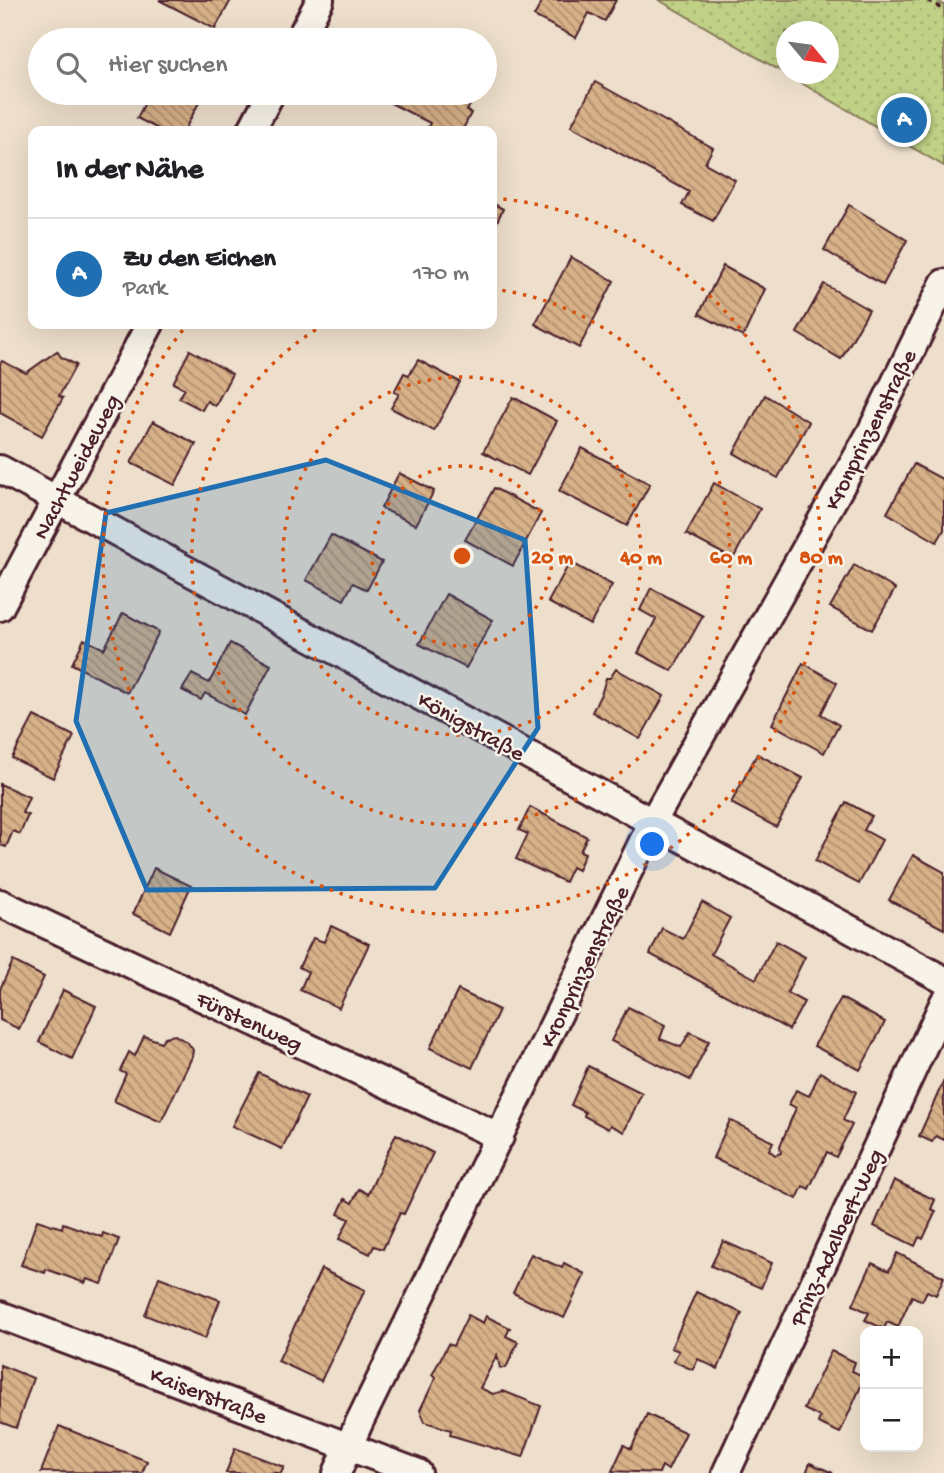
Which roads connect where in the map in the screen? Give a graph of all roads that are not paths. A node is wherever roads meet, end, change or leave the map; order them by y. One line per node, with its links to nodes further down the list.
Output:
1 (320, 0): 2 (street)
2 (305, 28)
3 (265, 105): 4 (street)
4 (254, 126)
5 (944, 282): 10 (street, Kronprinzenstraße)
6 (146, 329): 8 (street, Nachtweideweg)
7 (0, 469): 8 (street, Königstraße)
8 (57, 500): 9 (street, Nachtweideweg); 10 (street, Königstraße)
9 (0, 607)
10 (652, 823): 12 (street, Königstraße); 14 (street, Kronprinzenstraße)
11 (0, 903): 14 (street, Fürstenweg)
12 (944, 980)
13 (944, 1002): 19 (street, Prinz-Adalbert-Weg)
14 (500, 1137): 16 (street, Kronprinzenstraße)
15 (0, 1315): 16 (street, Kaiserstraße)
16 (348, 1446): 17 (street, Kronprinzenstraße); 18 (street, Kaiserstraße)
17 (337, 1473)
18 (418, 1473)
19 (726, 1473)

